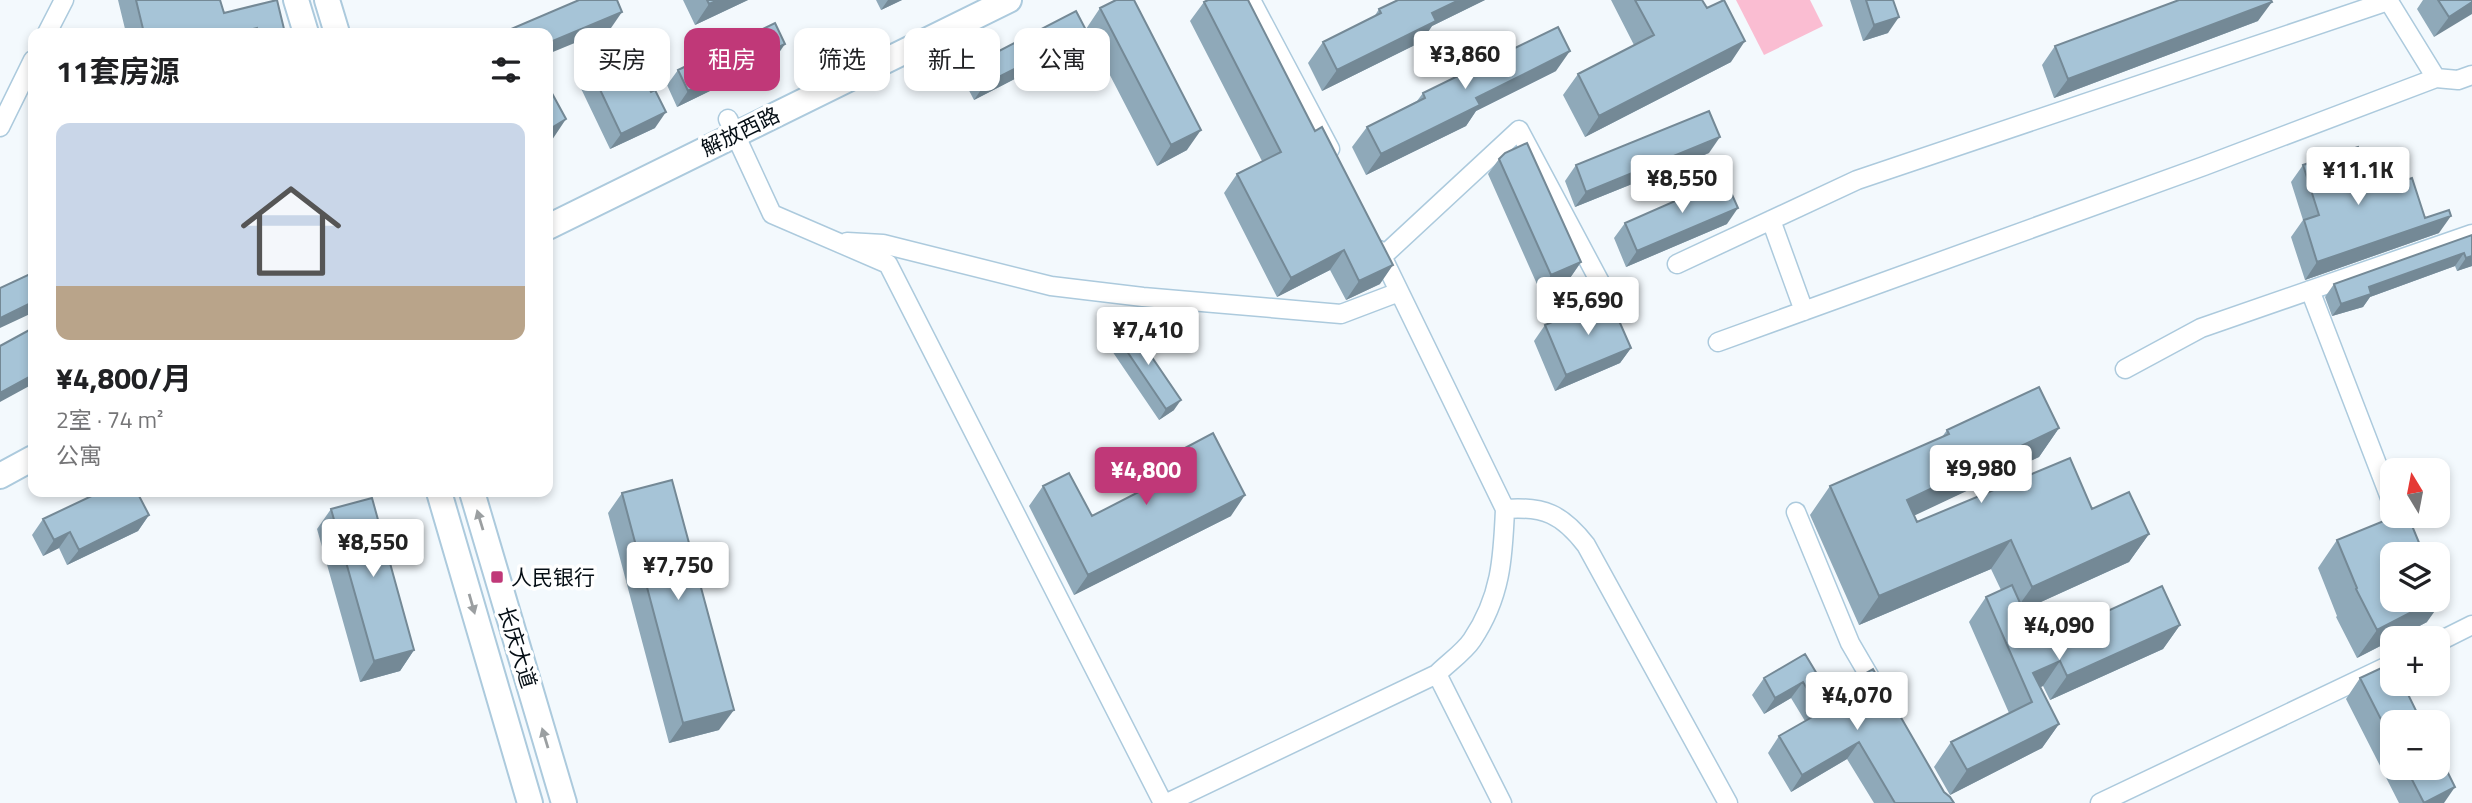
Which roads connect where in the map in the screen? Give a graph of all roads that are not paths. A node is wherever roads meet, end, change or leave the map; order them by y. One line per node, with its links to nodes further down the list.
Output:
1 (64, 0): 8 (street)
2 (296, 0): 9 (street)
3 (327, 0): 10 (street)
4 (971, 0): 14 (street, 解放西路)
5 (1009, 0): 14 (street, 解放西路)
6 (1251, 0): 16 (street)
7 (2388, 0): 13 (street); 18 (street)
8 (50, 28)
9 (304, 28)
10 (335, 28)
11 (28, 70): 15 (street)
12 (2472, 75): 13 (street)
13 (2436, 78): 28 (street)
14 (731, 126): 17 (street, 解放西路); 19 (street, 解放西路); 22 (street)
15 (0, 127)
16 (1335, 159)
17 (553, 206)
18 (1772, 220): 24 (street); 28 (street)
19 (553, 224)
20 (1370, 233): 23 (street)
21 (2472, 234): 26 (street)
22 (835, 242): 27 (street); 47 (street)
23 (1382, 257): 25 (street); 27 (street)
24 (1677, 264)
25 (1601, 284)
26 (2311, 289): 30 (street); 32 (street)
27 (1399, 292): 38 (street)
28 (1804, 311): 29 (street)
29 (1718, 342)
30 (2125, 369)
31 (28, 461): 33 (street)
32 (2380, 471)
33 (0, 476)
34 (28, 480): 35 (street)
35 (0, 495)
36 (440, 497): 45 (street, 长庆大道, one-way to 45)
37 (473, 497): 46 (street, 长庆大道, one-way to 37)
38 (1505, 509): 43 (street); 49 (street)
39 (1796, 512): 44 (street)
40 (2472, 625): 41 (street)
41 (2450, 636)
42 (2380, 670): 50 (street)
43 (1437, 674): 47 (street); 48 (street)
44 (1890, 711)
45 (530, 803)
46 (565, 803)
47 (1165, 803)
48 (1502, 803)
49 (1728, 803)
50 (2100, 803)

